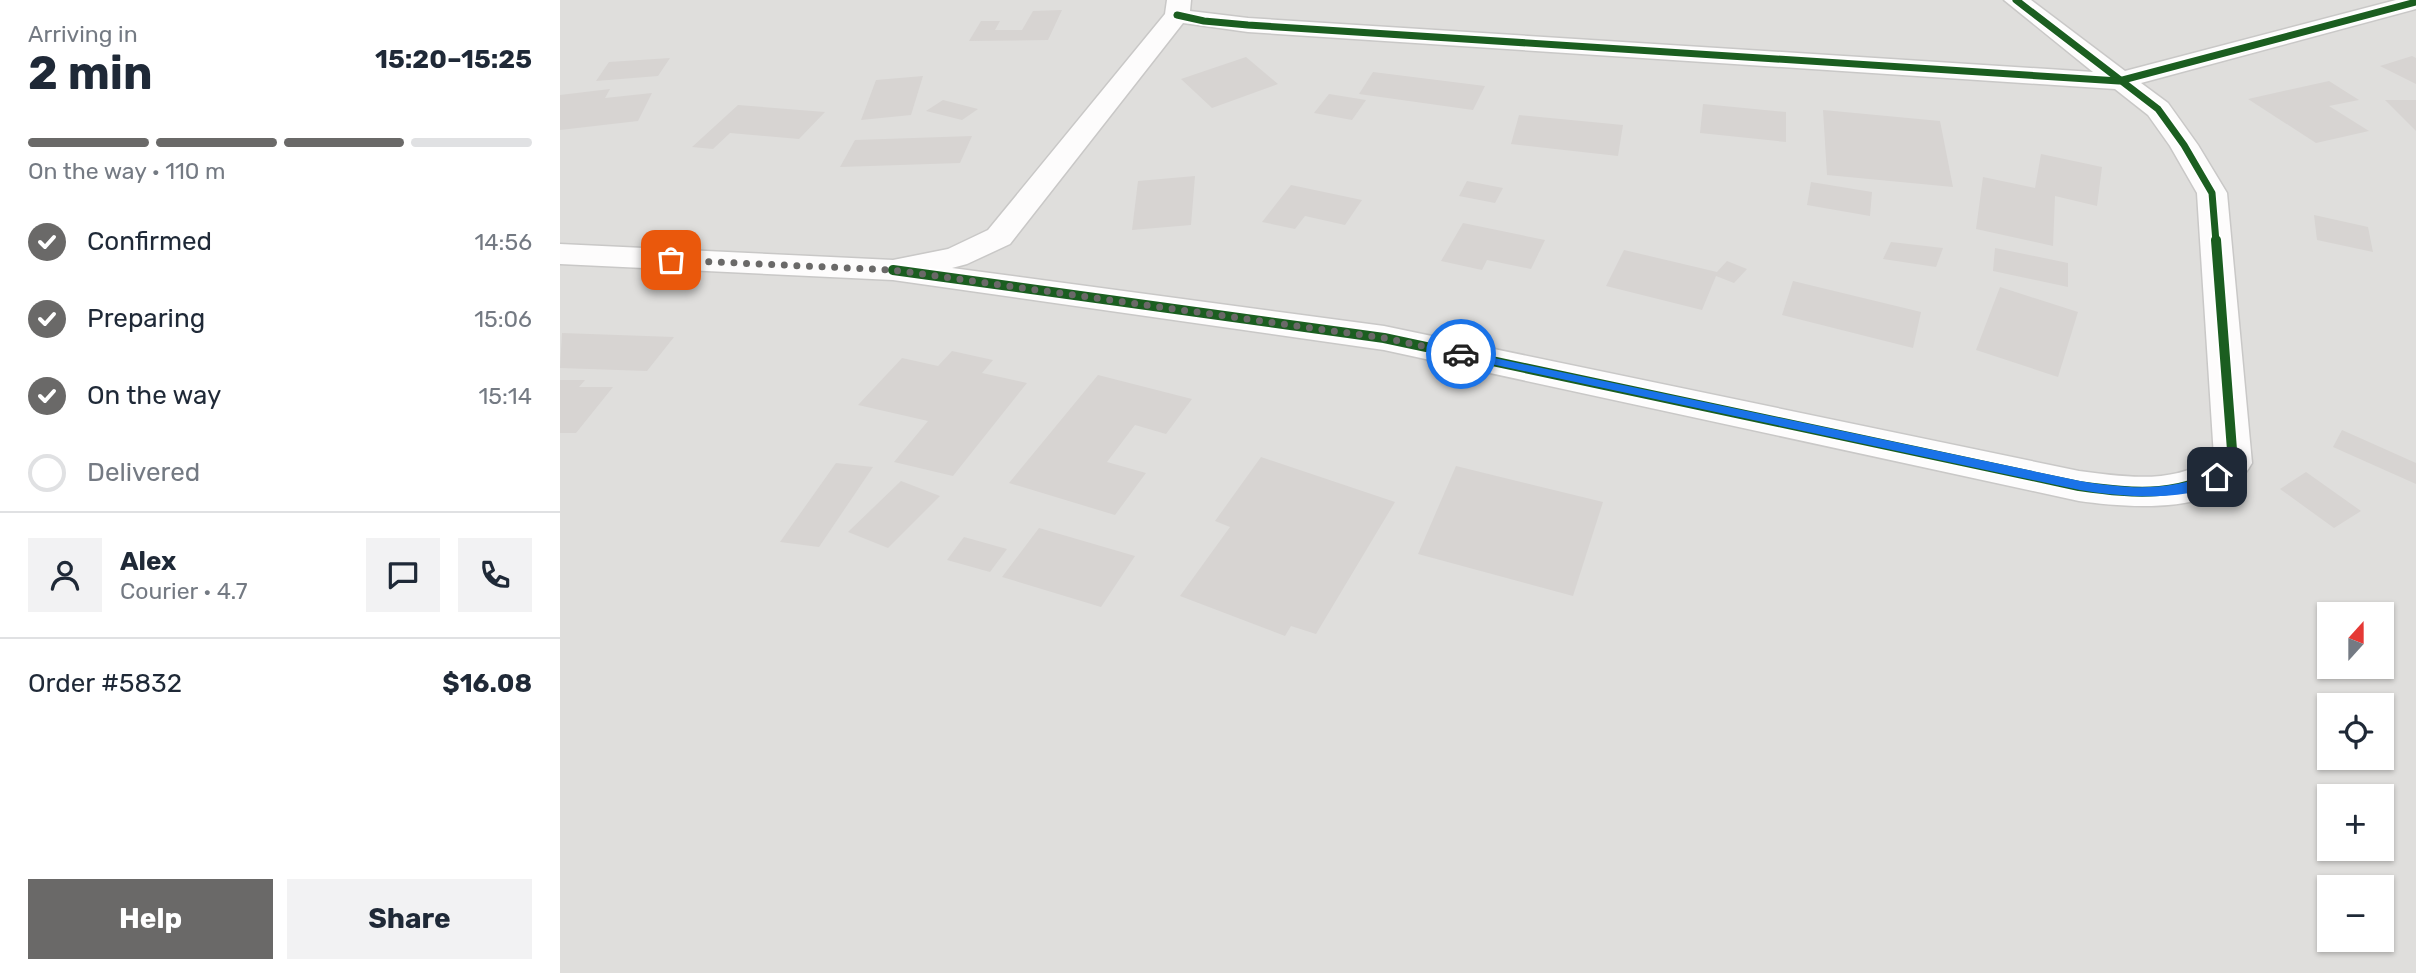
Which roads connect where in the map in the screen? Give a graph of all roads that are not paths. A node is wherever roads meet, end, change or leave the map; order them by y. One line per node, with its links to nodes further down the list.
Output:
1 (2016, 0): 4 (street)
2 (2416, 2): 4 (street)
3 (1178, 8): 4 (street); 6 (street)
4 (2119, 81): 6 (street)
5 (560, 254): 6 (street)
6 (893, 270)

